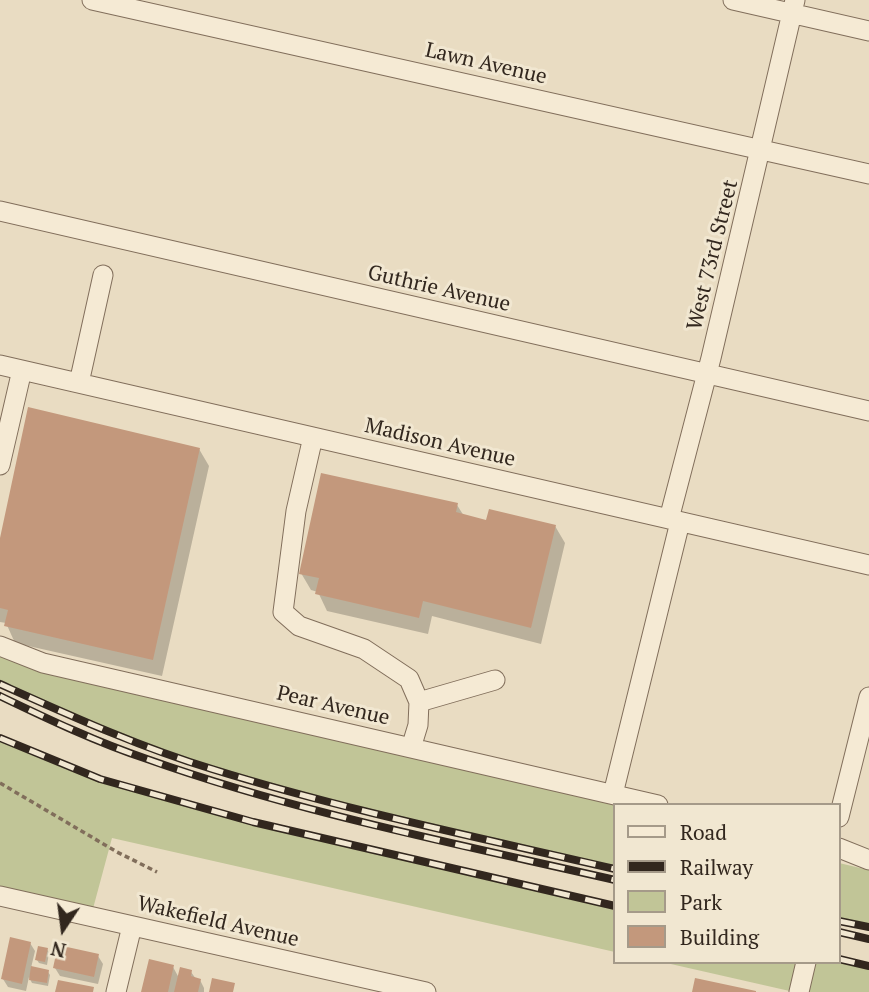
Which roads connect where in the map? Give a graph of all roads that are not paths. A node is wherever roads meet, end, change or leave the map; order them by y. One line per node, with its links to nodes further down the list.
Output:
1 (92, 0): 3 (street, Lawn Avenue)
2 (733, 0): 4 (street)
3 (116, 3): 6 (street, Lawn Avenue)
4 (794, 7): 5 (street); 6 (street, West 73rd Street)
5 (869, 32)
6 (762, 149): 7 (street, Lawn Avenue); 12 (street, West 73rd Street)
7 (869, 174)
8 (0, 211): 12 (street, Guthrie Avenue)
9 (103, 275): 13 (street)
10 (0, 365): 11 (street, Madison Avenue)
11 (22, 370): 13 (street, Madison Avenue); 16 (street)
12 (707, 374): 14 (street, Guthrie Avenue); 17 (street, West 73rd Street)
13 (79, 383): 15 (street, Madison Avenue)
14 (869, 411)
15 (313, 437): 17 (street, Madison Avenue); 22 (street)
16 (0, 465)
17 (674, 520): 18 (street, Madison Avenue); 24 (street, West 73rd Street)
18 (869, 565)
19 (0, 646): 23 (street, Pear Avenue)
20 (495, 680): 22 (street)
21 (869, 697): 26 (street)
22 (419, 702): 23 (street)
23 (411, 748): 24 (street, Pear Avenue)
24 (613, 794): 25 (street, Pear Avenue)
25 (651, 803)
26 (841, 809)
27 (841, 849): 28 (street)
28 (869, 860)
29 (0, 895): 30 (street, Wakefield Avenue)
30 (132, 926): 31 (street, Wakefield Avenue); 32 (street)
31 (356, 985): 33 (street, Wakefield Avenue)
32 (116, 992)
33 (426, 992)

